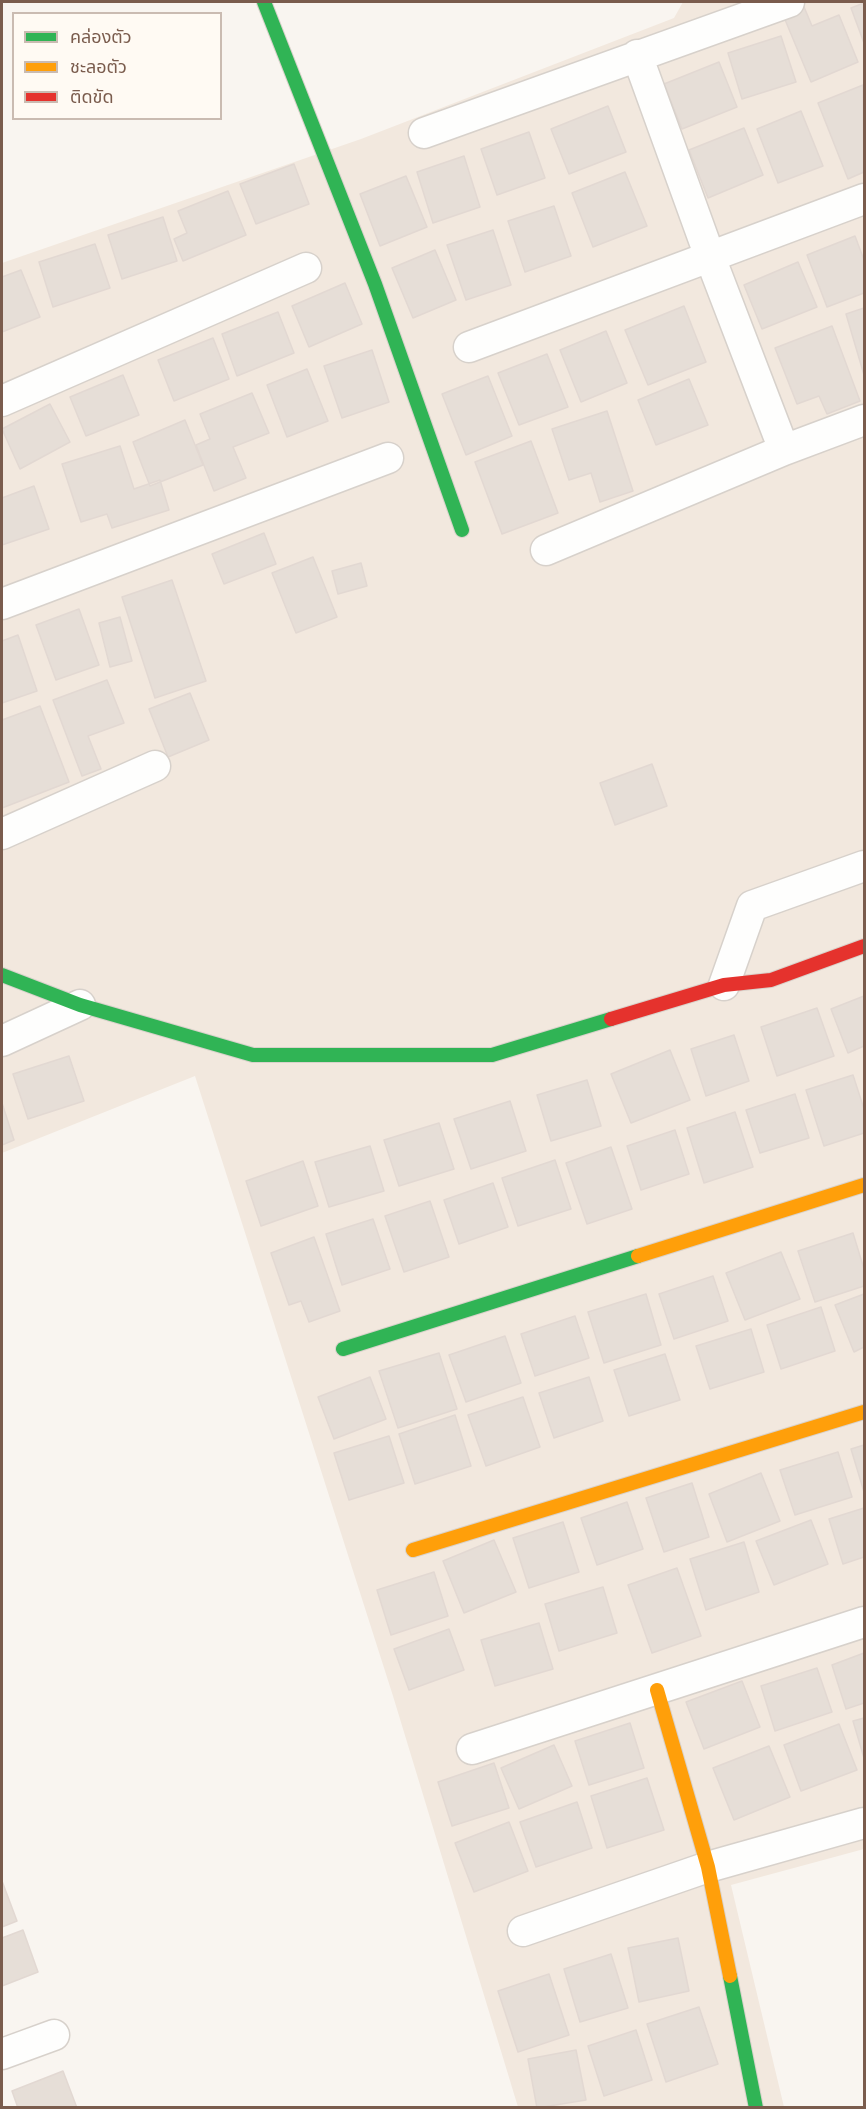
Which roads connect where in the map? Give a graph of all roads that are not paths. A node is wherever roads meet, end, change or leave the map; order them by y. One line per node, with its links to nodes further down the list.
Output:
1 (264, 2): 13 (street)
2 (789, 2): 3 (street)
3 (638, 54): 4 (street); 6 (street)
4 (424, 133)
5 (864, 199): 6 (street)
6 (710, 257): 8 (street); 11 (street)
7 (306, 268): 9 (street)
8 (469, 348)
9 (2, 401)
10 (864, 420): 11 (street)
11 (784, 450): 14 (street)
12 (388, 458): 15 (street)
13 (462, 531)
14 (546, 550)
15 (2, 604)
16 (155, 766): 17 (street)
17 (2, 834)
18 (864, 866): 21 (street)
19 (864, 946): 21 (street)
20 (2, 975): 22 (street)
21 (724, 985): 22 (street)
22 (80, 1005): 23 (street)
23 (2, 1041)
24 (864, 1185): 25 (street)
25 (343, 1349)
26 (864, 1412): 27 (street)
27 (413, 1550)
28 (864, 1623): 29 (street)
29 (657, 1690): 30 (street); 32 (street)
30 (472, 1749)
31 (864, 1823): 32 (street)
32 (708, 1867): 33 (street); 36 (street)
33 (523, 1931)
34 (54, 2035): 35 (street)
35 (2, 2054)
36 (756, 2108)

